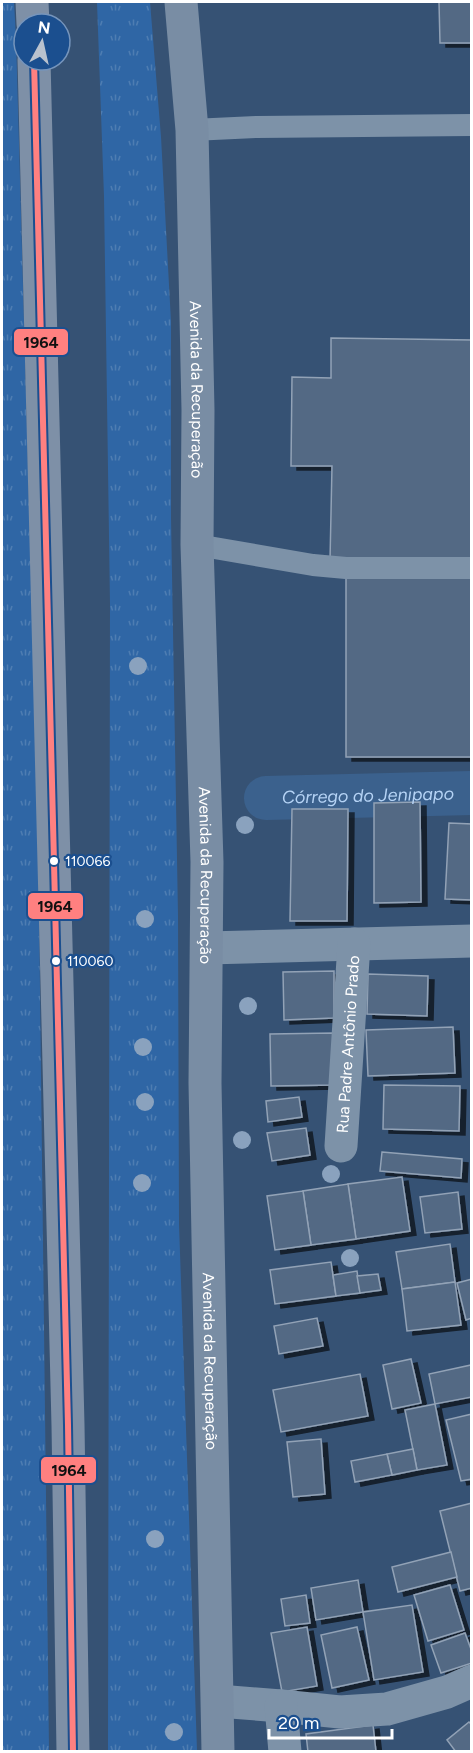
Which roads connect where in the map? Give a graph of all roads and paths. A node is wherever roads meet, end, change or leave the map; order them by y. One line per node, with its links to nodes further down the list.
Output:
1 (181, 2): 4 (main road, Avenida da Recuperação)
2 (34, 72): 14 (highway)
3 (471, 125): 4 (lane)
4 (192, 130): 5 (main road, Avenida da Recuperação)
5 (197, 545): 6 (lane); 9 (main road, Avenida da Recuperação)
6 (471, 568)
7 (471, 941): 8 (street, Rua Padre Antônio Prado)
8 (354, 944): 9 (street, Rua Padre Antônio Prado); 10 (street, Rua Padre Antônio Prado)
9 (207, 948): 12 (main road, Avenida da Recuperação)
10 (341, 1146)
11 (471, 1682): 13 (street)
12 (218, 1701): 13 (street); 15 (main road, Avenida da Recuperação)
13 (281, 1706): 16 (street)
14 (73, 1752)
15 (219, 1752)
16 (285, 1752)

